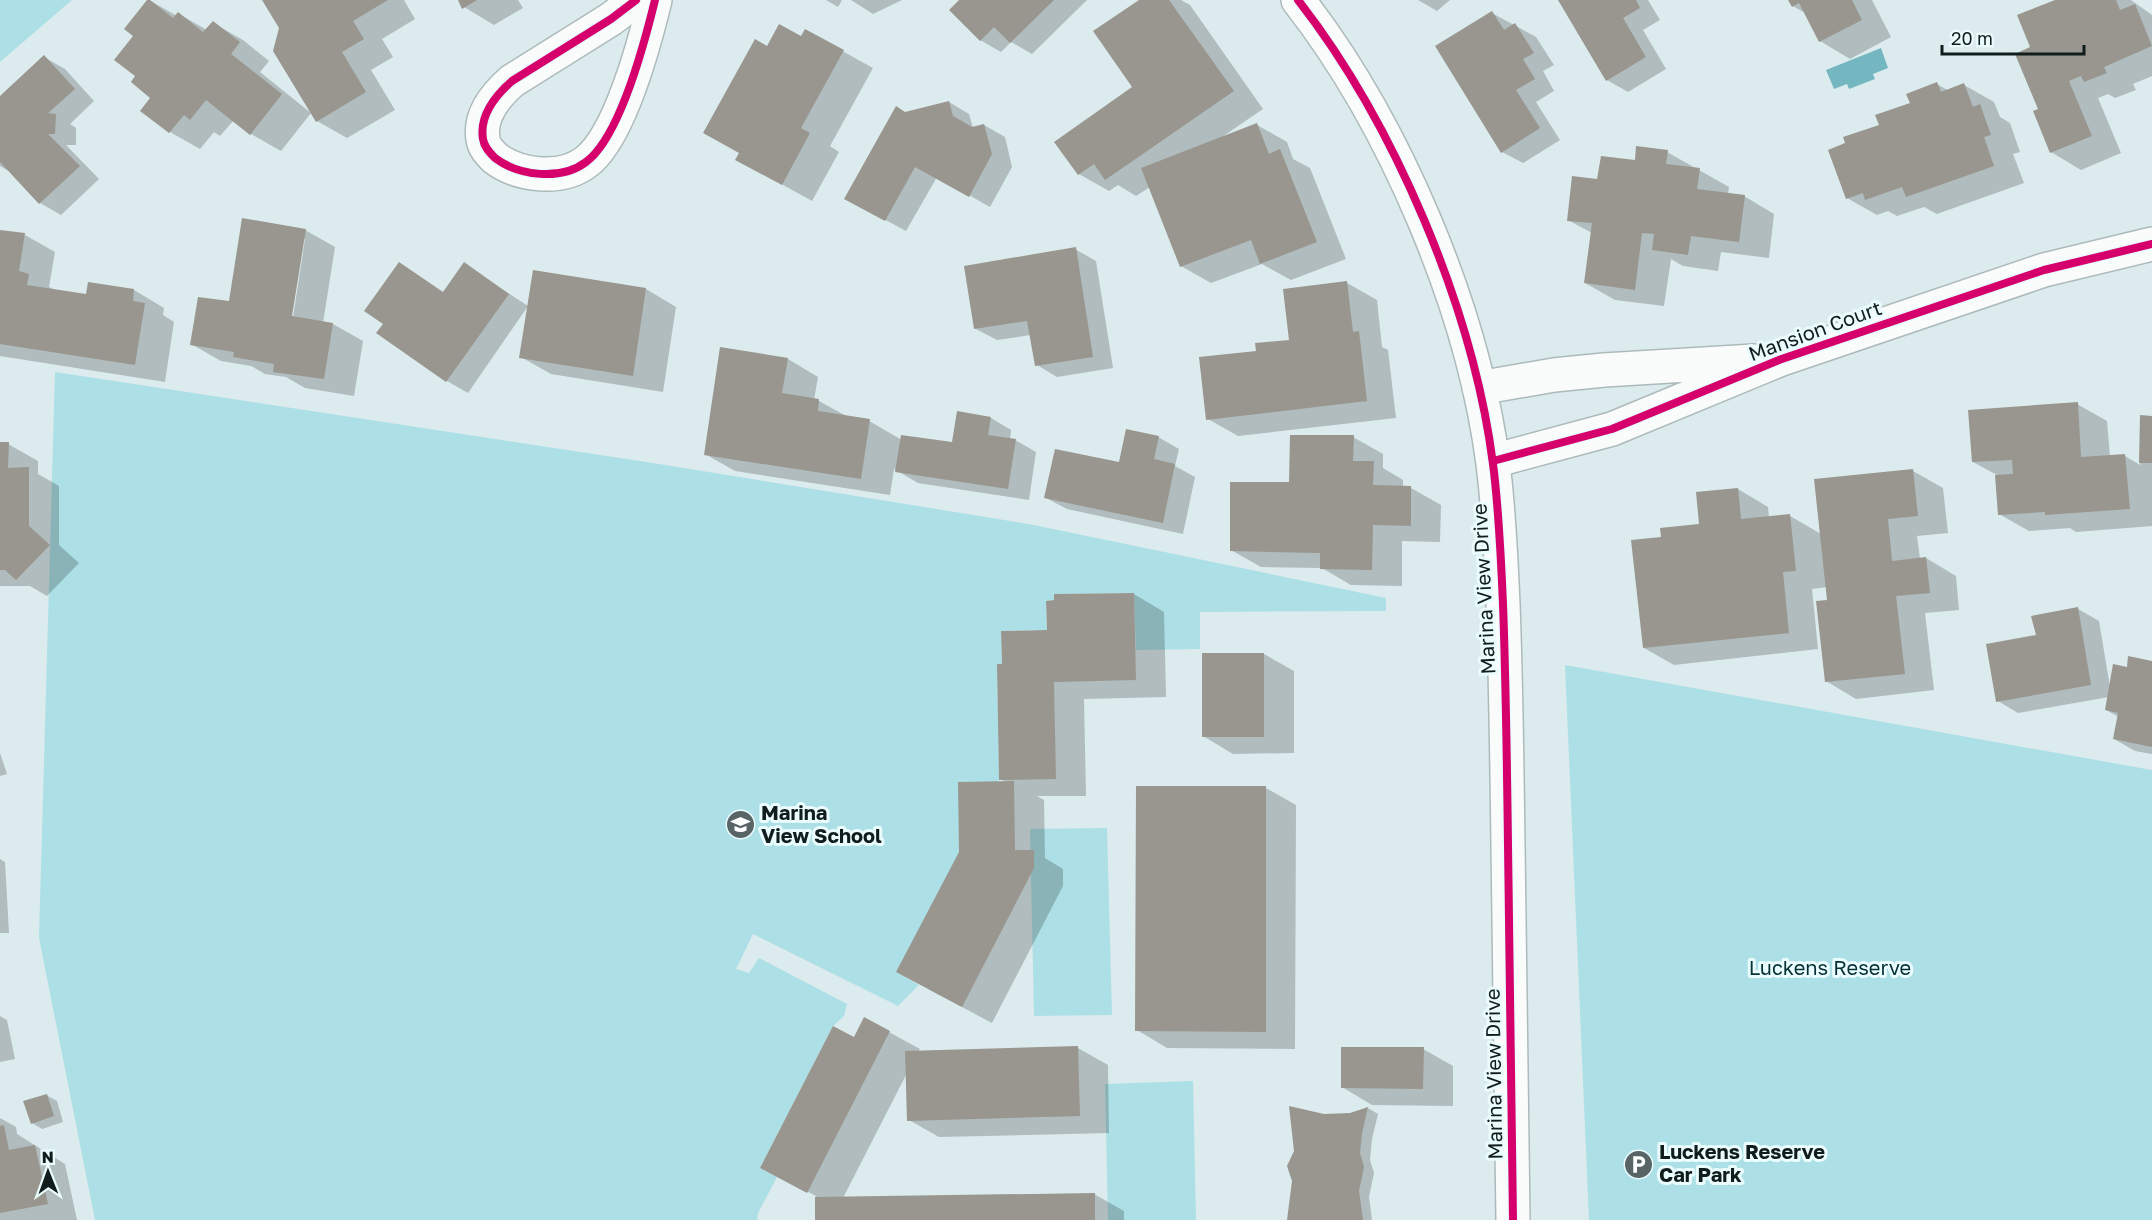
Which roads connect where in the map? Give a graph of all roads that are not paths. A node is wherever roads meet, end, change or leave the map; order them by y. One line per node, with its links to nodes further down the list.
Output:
1 (636, 0): 2 (street)
2 (655, 0)
3 (1298, 0): 6 (street, Marina View Drive)
4 (2152, 244): 5 (street, Mansion Court)
5 (1779, 360): 6 (street, Mansion Court); 7 (street, Mansion Court)
6 (1479, 388): 7 (street, Marina View Drive)
7 (1493, 461): 8 (street, Marina View Drive)
8 (1513, 1220)

